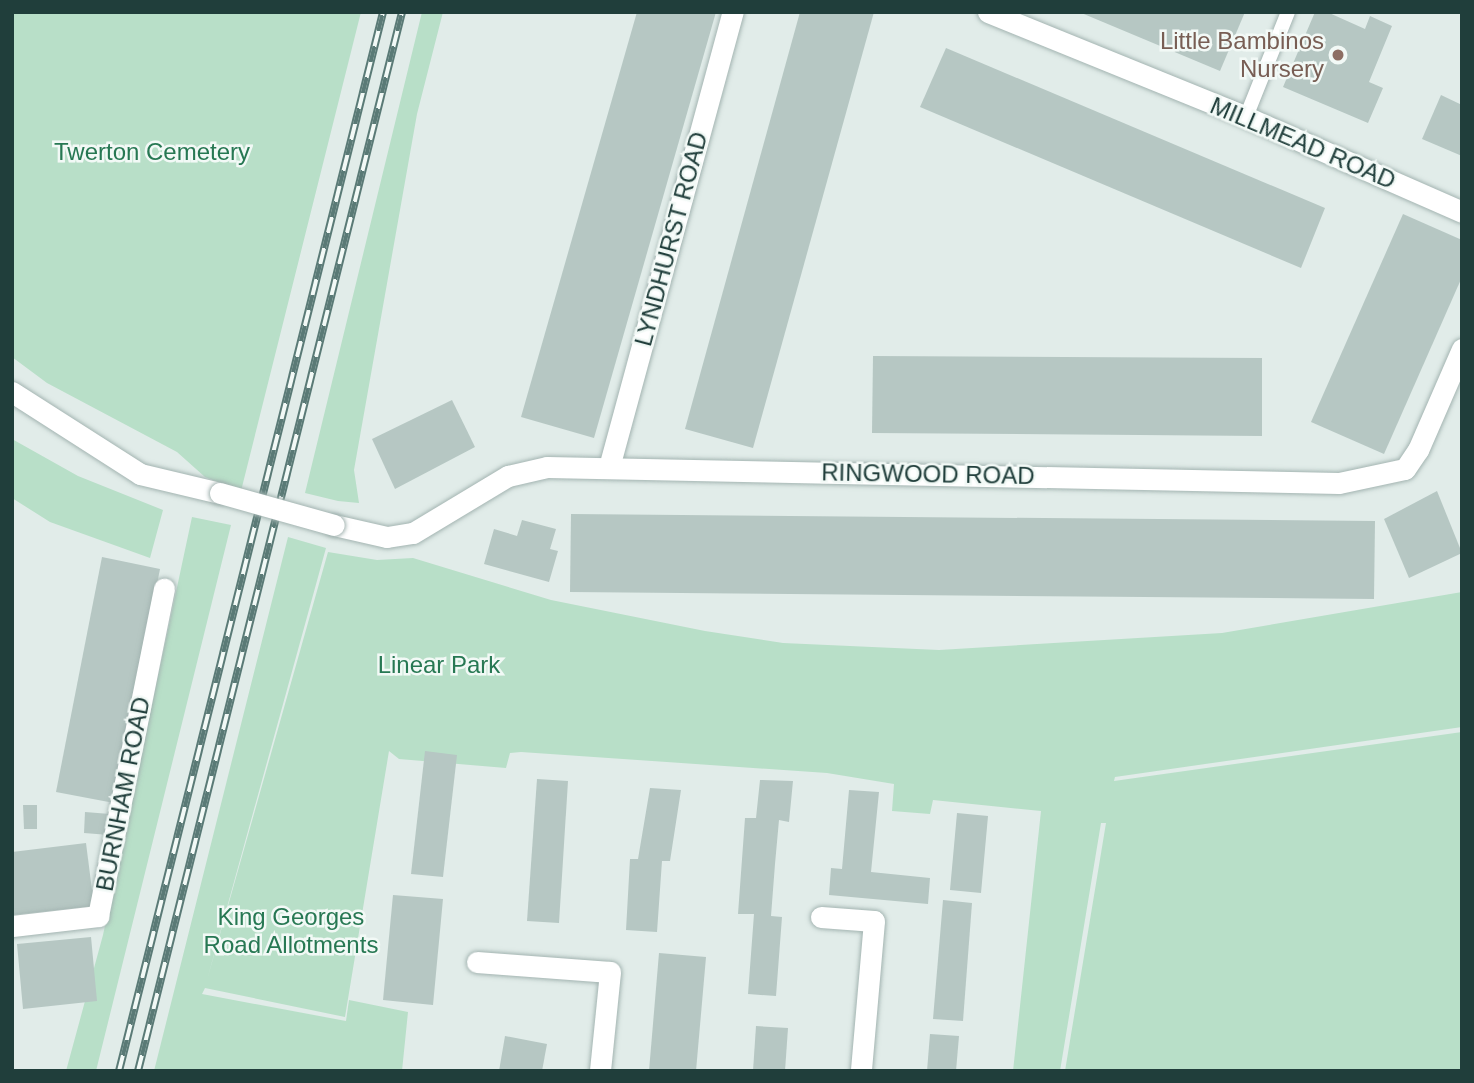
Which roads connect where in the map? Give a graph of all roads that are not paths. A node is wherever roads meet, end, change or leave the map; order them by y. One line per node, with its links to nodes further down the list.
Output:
1 (733, 12): 8 (street, LYNDHURST ROAD)
2 (988, 12): 4 (street, MILLMEAD ROAD)
3 (1289, 12): 4 (lane)
4 (1246, 117): 5 (street, MILLMEAD ROAD)
5 (1462, 212)
6 (1462, 349): 8 (street, RINGWOOD ROAD)
7 (12, 392): 8 (street, RINGWOOD ROAD, bridge)
8 (609, 467)
9 (164, 589): 11 (street, BURNHAM ROAD)
10 (821, 917): 14 (street)
11 (12, 926)
12 (477, 961): 13 (street)
13 (600, 1071)
14 (861, 1071)

